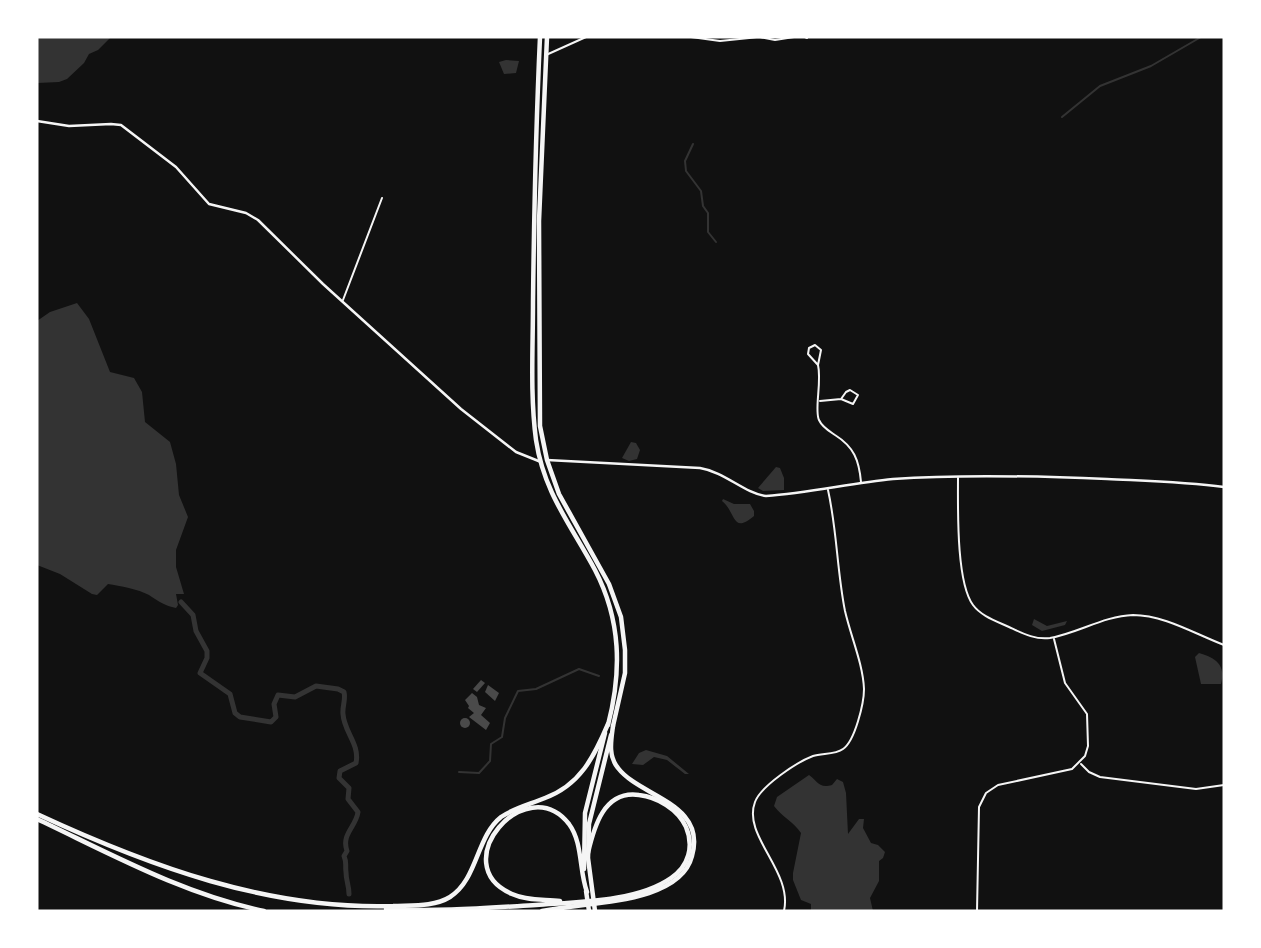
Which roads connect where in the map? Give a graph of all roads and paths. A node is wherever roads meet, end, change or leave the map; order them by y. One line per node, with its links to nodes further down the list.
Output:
1 (540, 37): 8 (highway)
2 (547, 37): 6 (highway)
3 (586, 37): 6 (street)
4 (691, 37): 5 (street)
5 (794, 37)
6 (546, 55): 10 (highway)
7 (37, 121): 11 (street)
8 (535, 194): 10 (highway); 15 (highway)
9 (382, 198): 11 (street)
10 (539, 297): 15 (highway)
11 (342, 301): 15 (street)
12 (818, 365): 12 (street); 14 (street)
13 (841, 399): 13 (street); 14 (street)
14 (819, 401): 17 (street)
15 (544, 461): 19 (street); 22 (highway)
16 (958, 477): 17 (street); 18 (street); 20 (street)
17 (861, 483): 19 (street)
18 (1224, 487)
19 (828, 490): 35 (street)
20 (1054, 637): 21 (street); 23 (street)
21 (1224, 645)
22 (610, 725): 27 (highway); 28 (highway); 30 (highway); 32 (highway)
23 (1080, 763): 24 (street); 36 (street)
24 (1224, 785)
25 (37, 814): 30 (highway)
26 (37, 820): 31 (highway)
27 (588, 853): 28 (highway); 29 (highway)
28 (589, 891): 29 (highway); 33 (highway); 34 (highway)
29 (572, 902): 30 (highway)
30 (346, 905)
31 (264, 911)
32 (547, 911)
33 (589, 911)
34 (594, 911)
35 (784, 911)
36 (976, 911)

